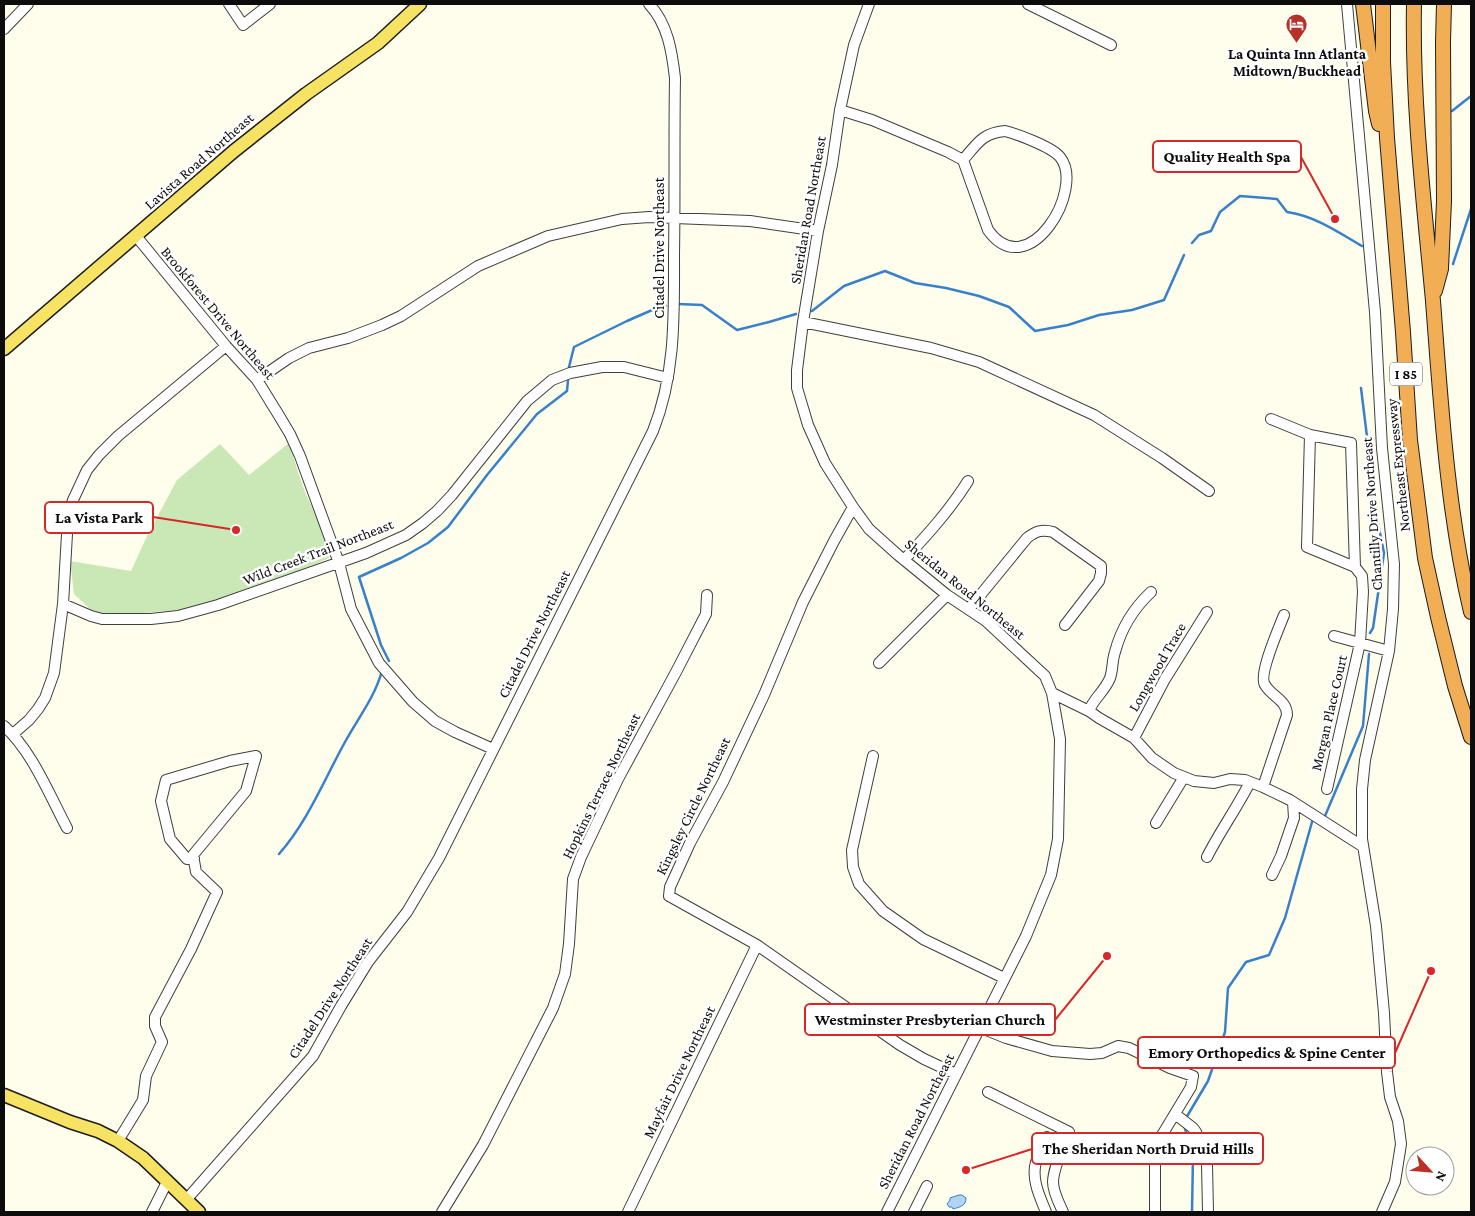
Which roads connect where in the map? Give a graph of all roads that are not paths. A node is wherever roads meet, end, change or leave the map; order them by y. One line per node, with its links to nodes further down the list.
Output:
1 (28, 4): 13 (street)
2 (229, 4): 3 (street)
3 (270, 4)
4 (420, 4): 20 (main road, Lavista Road Northeast)
5 (650, 4): 18 (street, Citadel Drive Northeast)
6 (870, 4): 15 (street, Sheridan Road Northeast)
7 (1028, 4): 14 (street)
8 (1347, 4): 46 (street, Chantilly Drive Northeast)
9 (1363, 4): 17 (highway)
10 (1383, 4): 17 (highway, Northeast Expressway / I 85)
11 (1414, 4): 21 (highway, I 85)
12 (1444, 4): 21 (highway)
13 (4, 29)
14 (1111, 45)
15 (840, 110): 16 (street); 19 (street, Sheridan Road Northeast)
16 (963, 160): 16 (street)
17 (1389, 168): 52 (highway, Northeast Expressway / I 85)
18 (674, 218): 19 (street); 25 (street, Citadel Drive Northeast); 26 (street)
19 (818, 231): 22 (street, Sheridan Road Northeast)
20 (136, 236): 23 (street, Brookforest Drive Northeast); 24 (main road, Lavista Road Northeast)
21 (1433, 301): 41 (highway, I 85)
22 (803, 322): 30 (street); 31 (street, Sheridan Road Northeast)
23 (226, 346): 26 (street, Brookforest Drive Northeast); 38 (street)
24 (4, 349)
25 (668, 378): 33 (street, Wild Creek Trail Northeast); 54 (street, Citadel Drive Northeast)
26 (257, 380): 33 (street, Brookforest Drive Northeast)
27 (1271, 419): 28 (street, Morgan Place Court)
28 (1310, 435): 34 (street); 34 (street, Morgan Place Court)
29 (968, 481): 32 (street)
30 (1209, 490)
31 (853, 507): 32 (street, Sheridan Road Northeast); 67 (street, Kingsley Circle Northeast)
32 (904, 560): 37 (street, Sheridan Road Northeast)
33 (339, 563): 38 (street, Wild Creek Trail Northeast); 54 (street, Brookforest Drive Northeast)
34 (1355, 567): 45 (street, Morgan Place Court)
35 (1151, 592): 49 (street)
36 (707, 595): 81 (street, Hopkins Terrace Northeast)
37 (947, 595): 39 (street, Sheridan Road Northeast); 47 (street)
38 (63, 604): 51 (street)
39 (969, 609): 43 (street); 48 (street, Sheridan Road Northeast)
40 (1207, 612): 53 (street, Longwood Trace)
41 (1471, 612)
42 (1284, 615): 58 (street)
43 (1065, 625)
44 (1334, 636): 45 (street, Morgan Place Court)
45 (1360, 643): 46 (street, Morgan Place Court); 59 (street, Morgan Place Court)
46 (1390, 651): 63 (street, Chantilly Drive Northeast)
47 (879, 663)
48 (1052, 693): 49 (street); 68 (street, Sheridan Road Northeast)
49 (1089, 711): 53 (street)
50 (4, 726): 51 (street)
51 (13, 734): 62 (street)
52 (1471, 737)
53 (1134, 738): 56 (street)
54 (493, 749): 78 (street, Citadel Drive Northeast)
55 (874, 756): 68 (street)
56 (1184, 777): 57 (street); 61 (street)
57 (1250, 782): 58 (street); 64 (street)
58 (1263, 787): 60 (street)
59 (1327, 789)
60 (1293, 802): 63 (street); 66 (street)
61 (1156, 823)
62 (66, 828)
63 (1362, 846): 89 (street, Chantilly Drive Northeast)
64 (1207, 857)
65 (194, 858): 65 (street); 74 (street)
66 (1272, 875)
67 (757, 945): 70 (street, Kingsley Circle Northeast); 82 (street, Mayfair Drive Northeast)
68 (1004, 978): 69 (street, Sheridan Road Northeast)
69 (979, 1027): 70 (street, Sheridan Road Northeast); 73 (street)
70 (956, 1074): 83 (street, Sheridan Road Northeast)
71 (988, 1092): 75 (street)
72 (4, 1095): 74 (main road)
73 (1175, 1114): 87 (street); 88 (street)
74 (118, 1141): 76 (main road)
75 (1061, 1153): 85 (street); 86 (street)
76 (167, 1182): 78 (main road); 79 (street)
77 (927, 1186): 84 (street)
78 (186, 1200): 80 (main road)
79 (152, 1212)
80 (199, 1212)
81 (442, 1212)
82 (628, 1212)
83 (887, 1212)
84 (914, 1212)
85 (1046, 1212)
86 (1063, 1212)
87 (1155, 1212)
88 (1208, 1212)
89 (1382, 1212)

